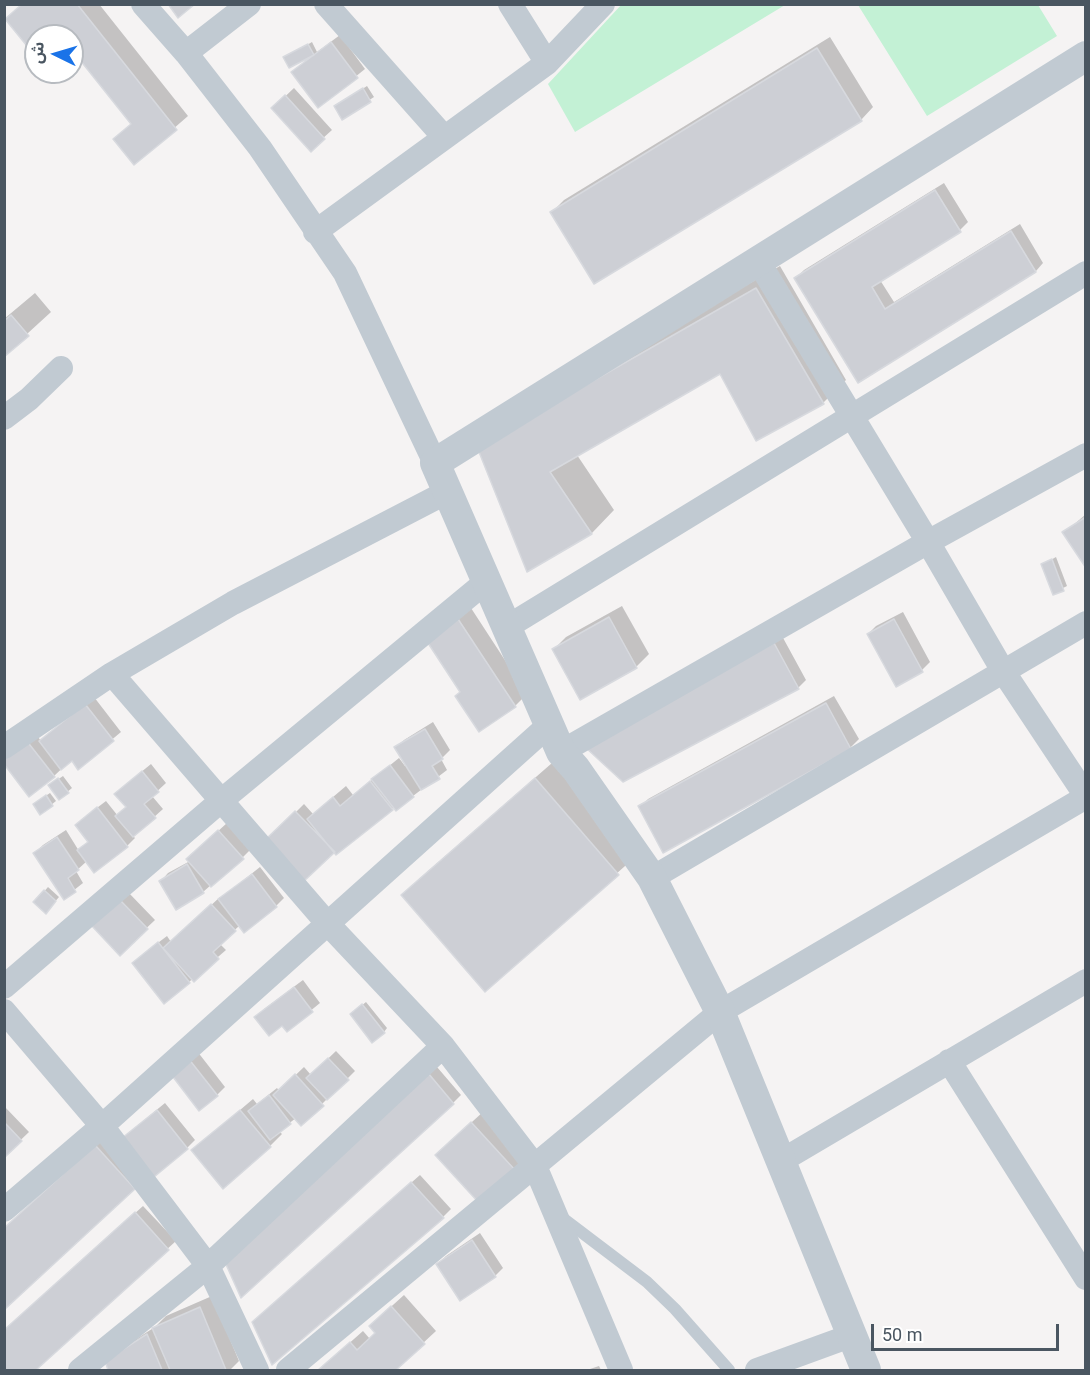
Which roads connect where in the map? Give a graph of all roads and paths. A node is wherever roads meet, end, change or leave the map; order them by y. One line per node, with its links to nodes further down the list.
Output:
1 (143, 4): 6 (street)
2 (249, 4): 6 (street)
3 (326, 4): 9 (street)
4 (510, 4): 8 (street)
5 (603, 4): 8 (street)
6 (186, 53): 10 (street)
7 (1086, 56): 11 (street)
8 (547, 63): 9 (street)
9 (444, 137): 10 (street)
10 (315, 232): 17 (street)
11 (758, 261): 14 (street); 17 (street)
12 (1086, 273): 14 (street)
13 (61, 368): 15 (street)
14 (852, 417): 19 (street); 22 (street)
15 (4, 418)
16 (1086, 455): 19 (street)
17 (435, 463): 18 (street)
18 (447, 492): 20 (street); 24 (street)
19 (928, 542): 23 (street); 27 (street)
20 (487, 581): 22 (street); 29 (street)
21 (1086, 623): 23 (street)
22 (507, 627): 25 (street)
23 (1003, 671): 28 (street); 30 (street)
24 (112, 674): 26 (street); 29 (street)
25 (549, 725): 27 (street); 31 (street)
26 (4, 747)
27 (561, 752): 30 (street)
28 (1086, 796): 35 (street)
29 (222, 800): 31 (street); 33 (street)
30 (652, 878): 35 (street)
31 (327, 923): 36 (street); 38 (street)
32 (1086, 981): 37 (street)
33 (4, 987)
34 (4, 1011): 38 (street)
35 (720, 1012): 39 (street); 40 (street)
36 (443, 1046): 40 (street); 43 (street)
37 (949, 1061): 39 (street); 44 (street)
38 (102, 1126): 41 (street); 43 (street)
39 (782, 1161): 45 (street)
40 (536, 1166): 42 (street); 48 (street)
41 (4, 1210)
42 (555, 1212): 49 (street); 50 (lane)
43 (208, 1266): 46 (street); 47 (street)
44 (1086, 1278)
45 (852, 1335): 51 (street); 52 (street)
46 (86, 1369)
47 (257, 1371)
48 (288, 1371)
49 (621, 1371)
50 (729, 1371)
51 (757, 1371)
52 (867, 1371)

